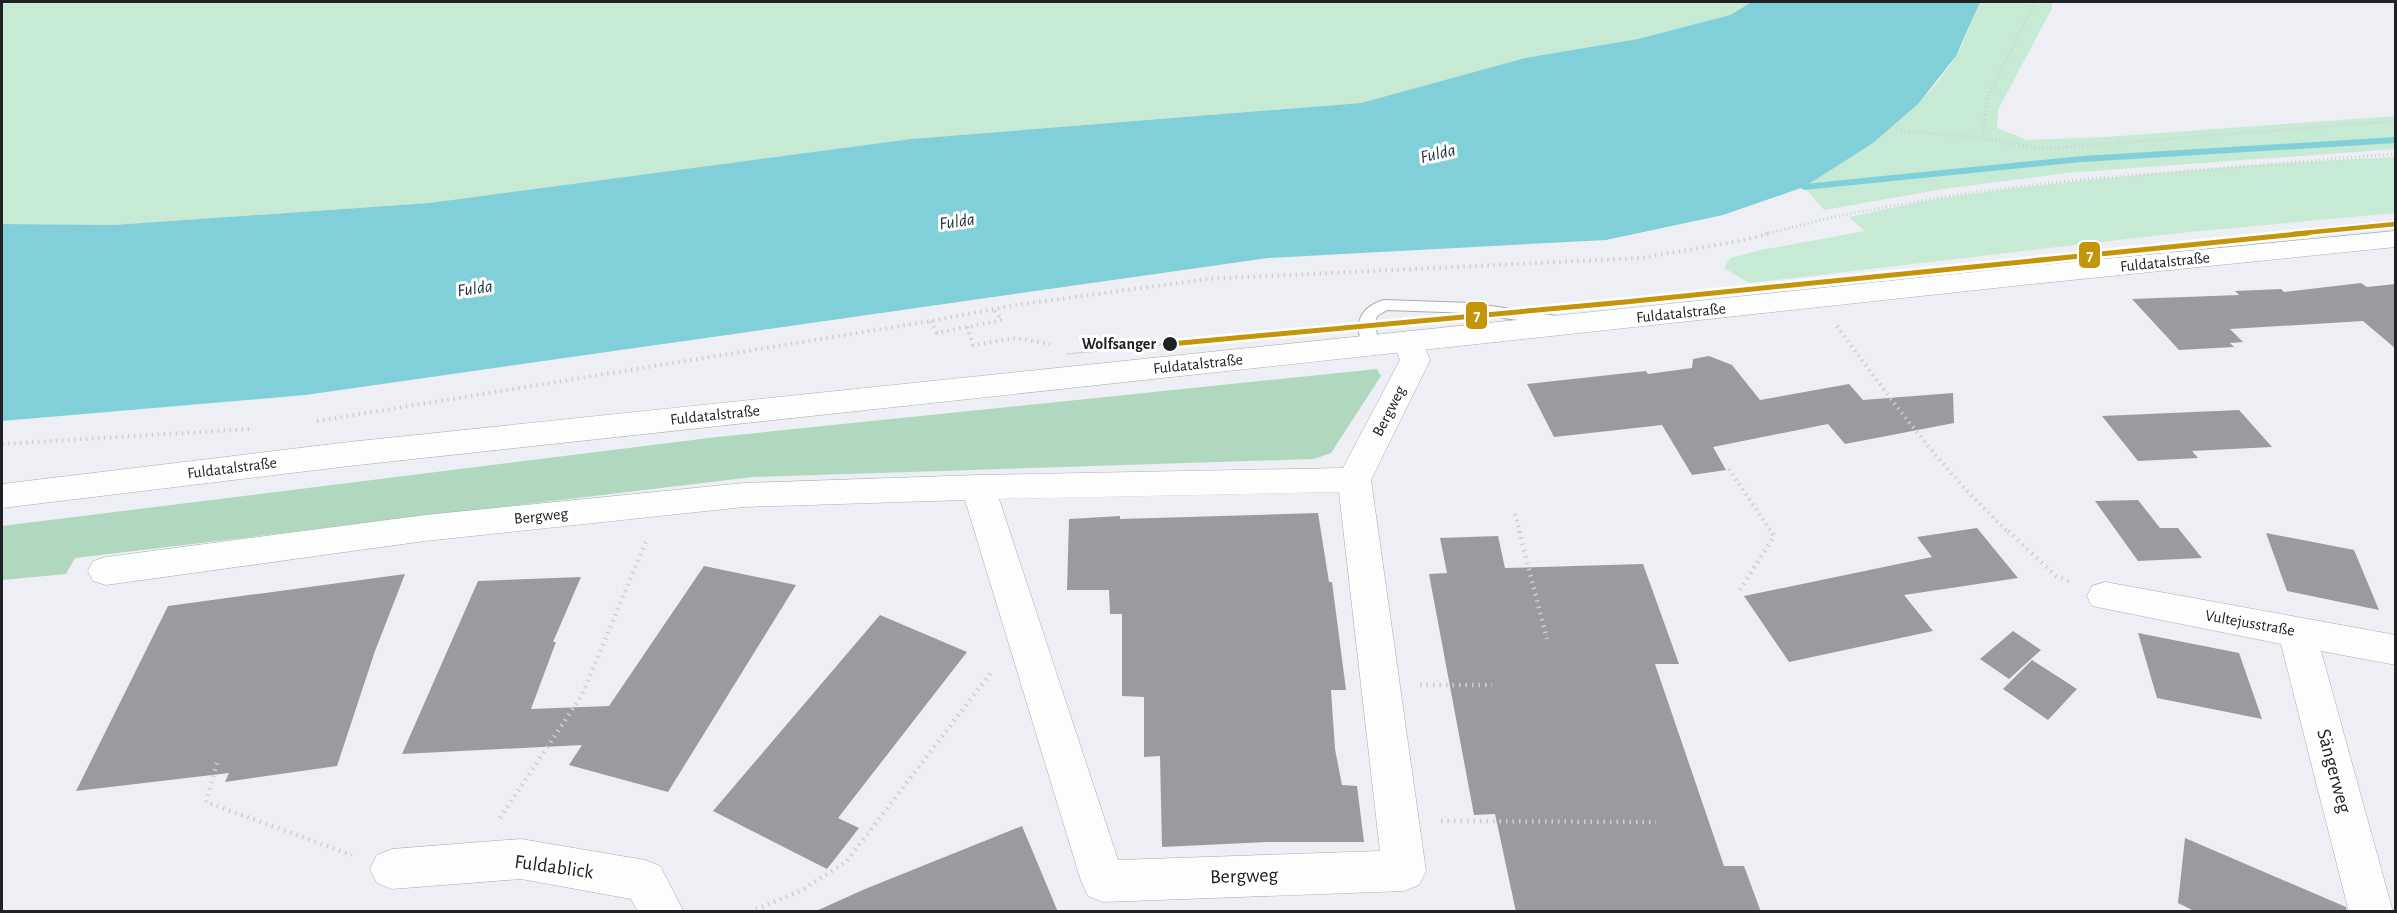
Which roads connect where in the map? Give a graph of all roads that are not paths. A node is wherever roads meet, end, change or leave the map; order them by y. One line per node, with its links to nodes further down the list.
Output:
1 (2396, 239): 2 (street, Fuldatalstraße)
2 (1574, 324): 3 (street, Fuldatalstraße); 3 (lane)
3 (1390, 343): 4 (street, Bergweg); 6 (street, Fuldatalstraße)
4 (1354, 480): 5 (street, Bergweg); 5 (street, Bergweg)
5 (978, 487): 7 (street, Bergweg)
6 (2, 496)
7 (106, 571)
8 (2105, 596): 9 (street, Vultejusstraße)
9 (2297, 631): 10 (street, Vultejusstraße); 13 (street, Sängerweg)
10 (2396, 650)
11 (392, 869): 12 (street, Fuldablick)
12 (663, 912)
13 (2371, 912)

